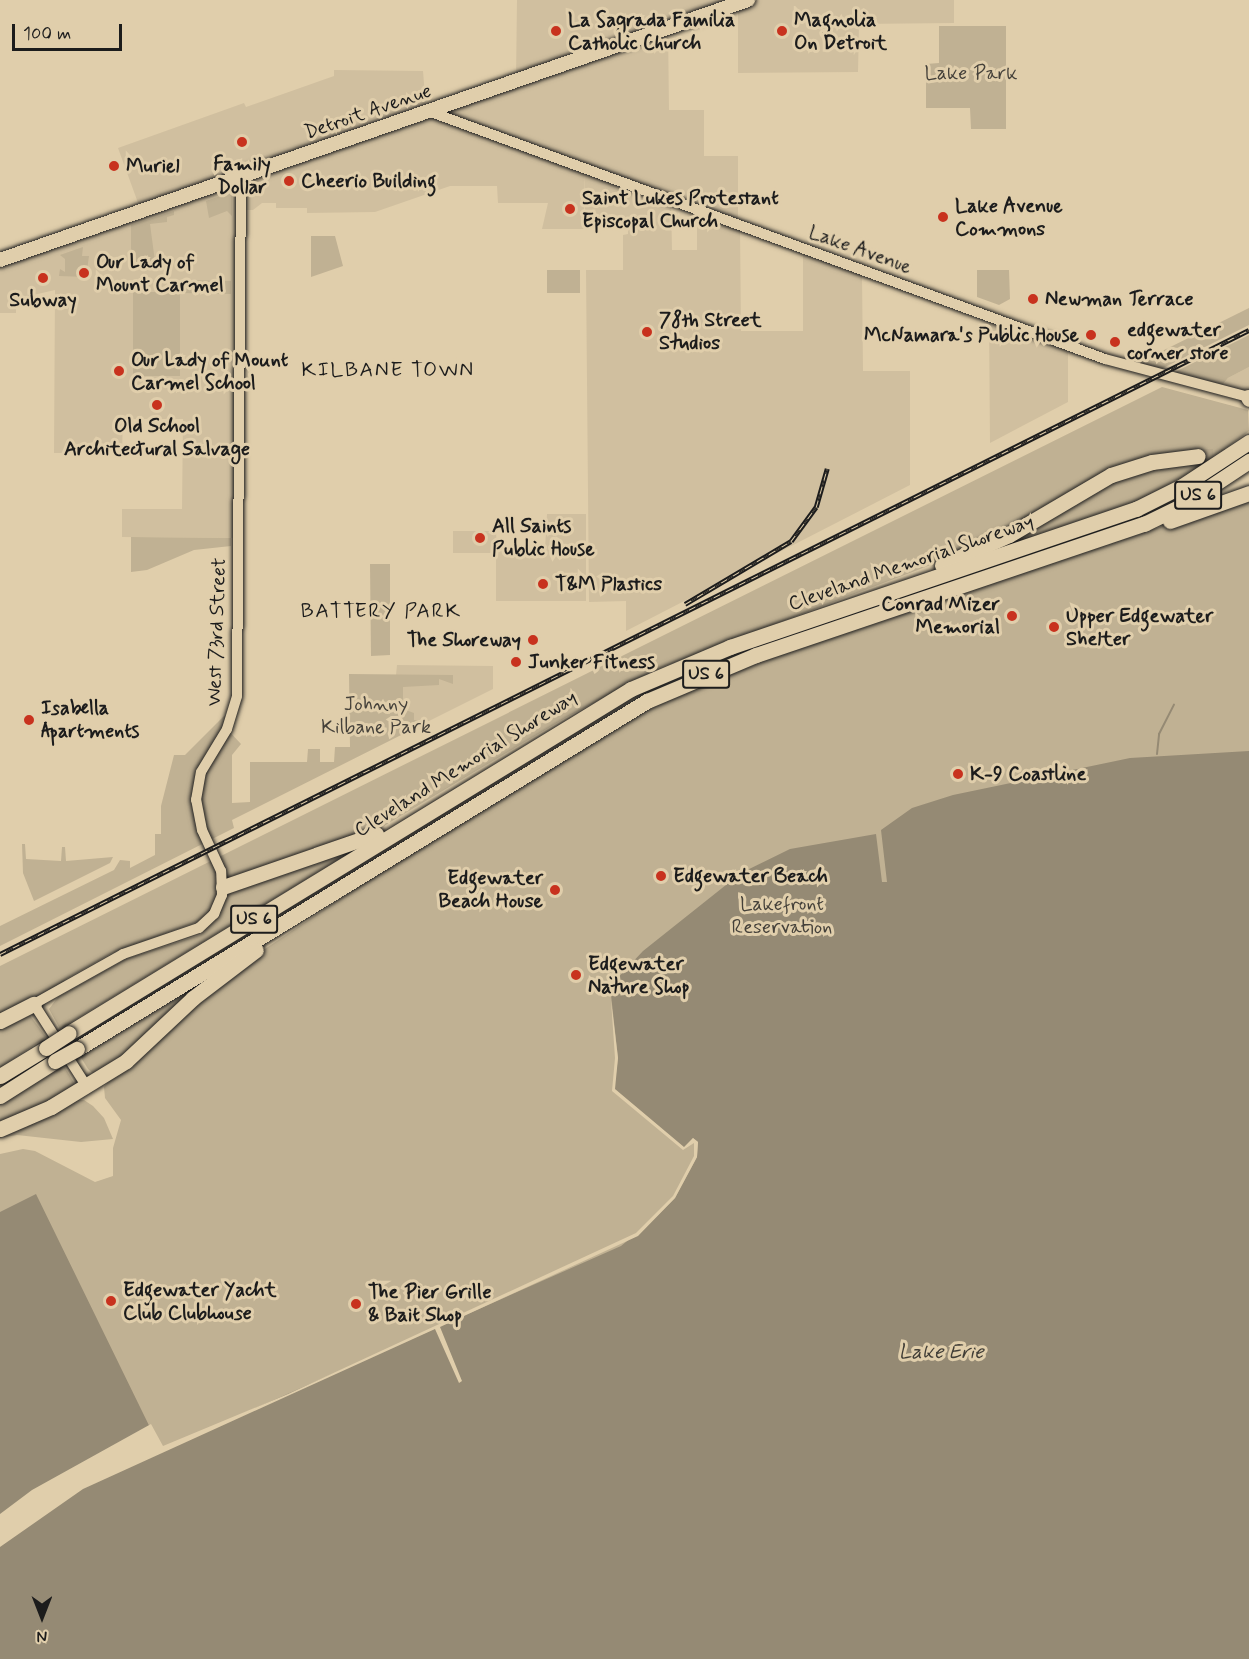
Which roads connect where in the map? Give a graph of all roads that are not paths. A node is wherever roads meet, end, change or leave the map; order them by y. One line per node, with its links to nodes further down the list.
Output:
1 (748, 0): 2 (main road, Detroit Avenue)
2 (428, 111): 3 (main road, Detroit Avenue); 5 (street, Lake Avenue)
3 (241, 176): 4 (main road, Detroit Avenue); 13 (street, West 73rd Street)
4 (0, 260)
5 (1249, 398)
6 (1249, 442): 11 (highway, Cleveland Memorial Shoreway / US 6)
7 (1198, 456): 11 (highway)
8 (1249, 461): 10 (highway, Cleveland Memorial Shoreway / US 6)
9 (1249, 493): 10 (highway)
10 (1120, 532): 14 (highway, Cleveland Memorial Shoreway / US 6)
11 (846, 607): 12 (highway, Cleveland Memorial Shoreway / US 6)
12 (439, 805): 13 (highway); 17 (highway, Cleveland Memorial Shoreway / US 6, bridge)
13 (223, 887): 15 (street)
14 (321, 899): 18 (highway); 19 (highway, Cleveland Memorial Shoreway / US 6, bridge)
15 (34, 1004): 16 (highway); 18 (street)
16 (0, 1021)
17 (0, 1077)
18 (87, 1087): 20 (highway)
19 (0, 1096)
20 (0, 1129)

